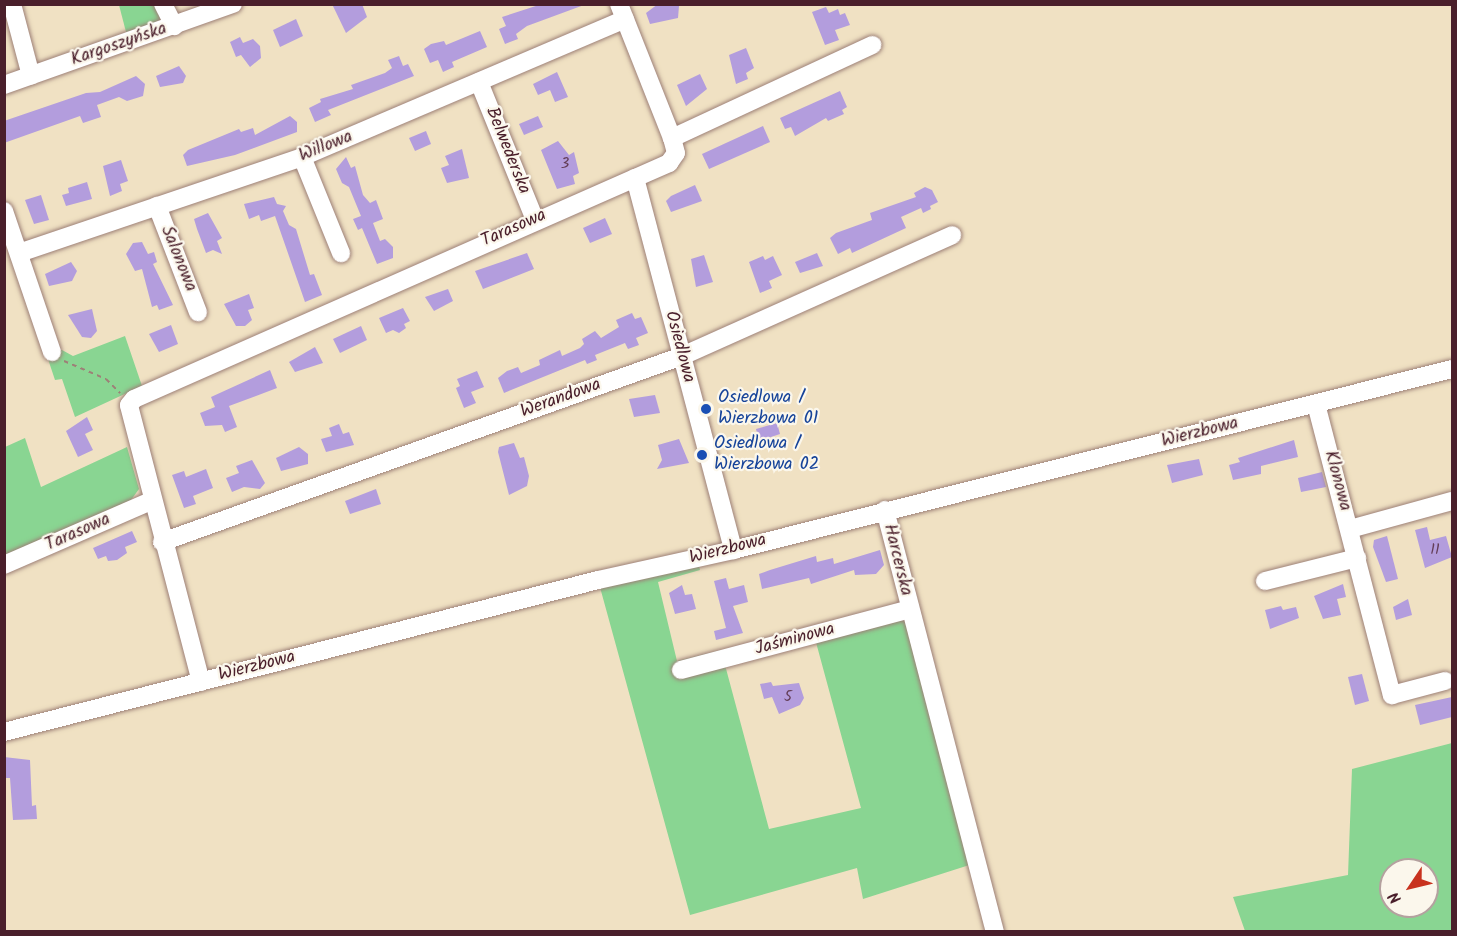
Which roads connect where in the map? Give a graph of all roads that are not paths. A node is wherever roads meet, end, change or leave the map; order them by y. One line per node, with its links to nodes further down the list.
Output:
1 (12, 4): 7 (street)
2 (163, 4): 5 (street)
3 (232, 4): 5 (street, Kargoszyńska)
4 (622, 12): 8 (street, Willowa); 10 (street)
5 (174, 26): 7 (street, Kargoszyńska)
6 (872, 45): 10 (street)
7 (30, 76): 9 (street, Kargoszyńska)
8 (479, 82): 11 (street, Willowa); 15 (street, Belwederska)
9 (4, 85)
10 (672, 138): 12 (street, Tarasowa)
11 (302, 157): 13 (street, Willowa); 18 (street)
12 (635, 178): 15 (street, Tarasowa); 21 (street, Osiedlowa)
13 (157, 206): 17 (street, Willowa); 19 (street, Salonowa)
14 (4, 211): 17 (street)
15 (535, 220): 24 (street, Tarasowa)
16 (952, 235): 21 (street, Werandowa)
17 (19, 253): 20 (street)
18 (341, 253)
19 (198, 312)
20 (52, 352)
21 (682, 356): 28 (street, Werandowa); 29 (street, Osiedlowa)
22 (1452, 369): 23 (street, Wierzbowa)
23 (1317, 404): 26 (street, Wierzbowa); 27 (street, Klonowa)
24 (151, 501): 28 (street); 31 (street, Tarasowa)
25 (1452, 501): 27 (street)
26 (885, 510): 29 (street, Wierzbowa); 33 (street, Harcerska)
27 (1350, 529): 30 (street, Klonowa)
28 (162, 542): 36 (street)
29 (732, 550): 36 (street, Wierzbowa)
30 (1357, 558): 32 (street); 35 (street, Klonowa)
31 (4, 565)
32 (1265, 581)
33 (910, 609): 34 (street, Jaśminowa); 38 (street, Harcerska)
34 (681, 670)
35 (1445, 681)
36 (201, 682): 37 (street, Wierzbowa)
37 (4, 732)
38 (995, 932)

